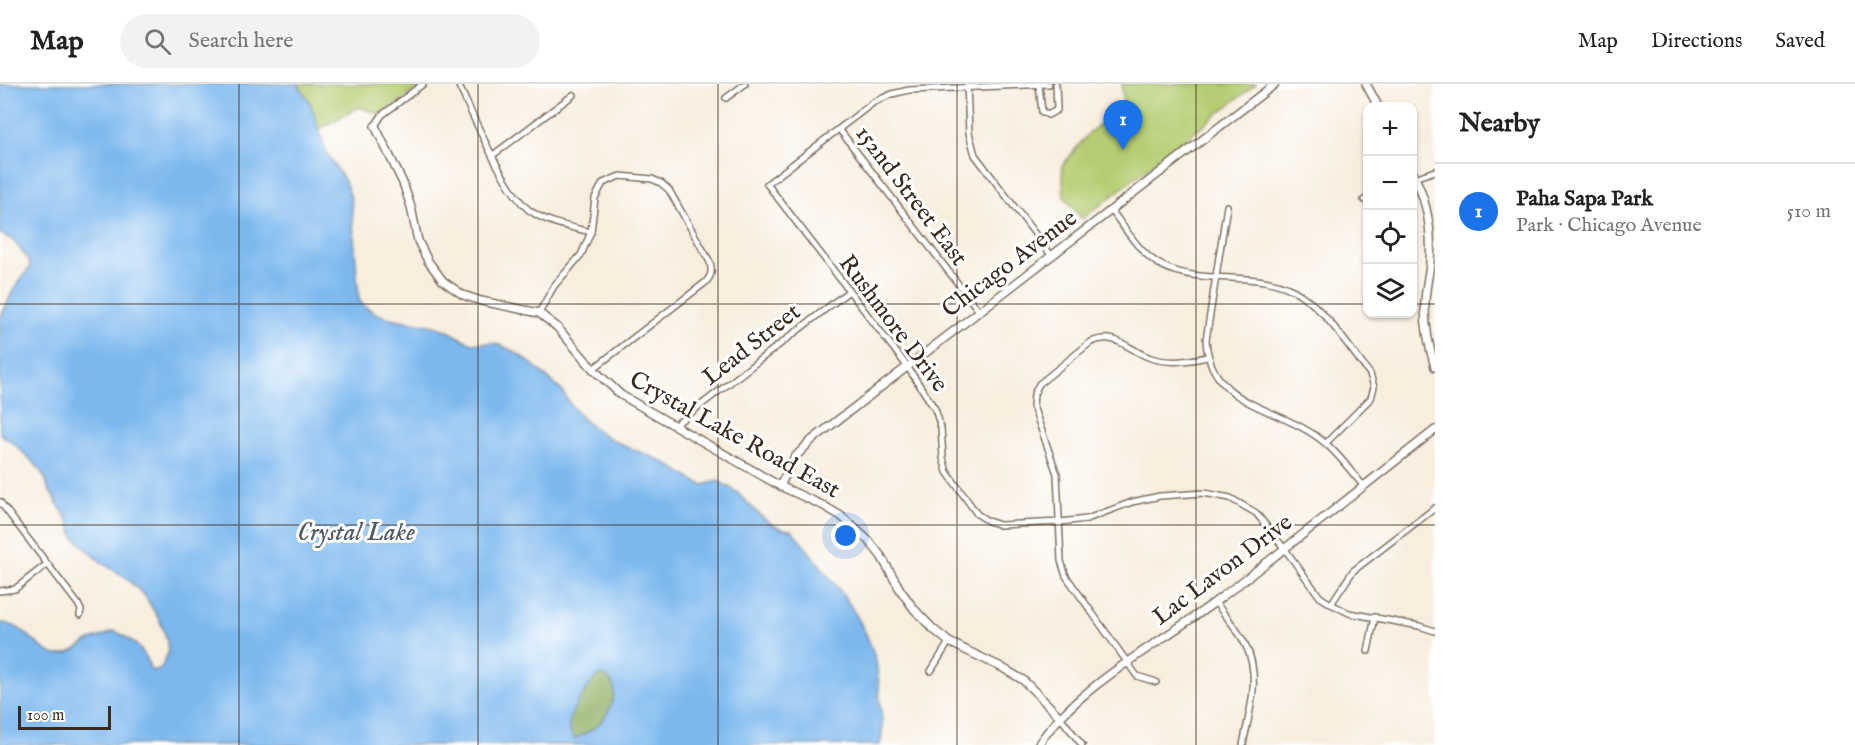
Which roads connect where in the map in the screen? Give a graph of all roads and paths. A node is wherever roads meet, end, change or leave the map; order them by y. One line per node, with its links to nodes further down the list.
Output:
1 (423, 84): 13 (street)
2 (458, 84): 15 (street)
3 (744, 84): 11 (street)
4 (1049, 84): 8 (street)
5 (1056, 84): 8 (street)
6 (1275, 84): 20 (street, Chicago Avenue)
7 (1366, 84): 12 (street)
8 (1040, 85): 9 (street)
9 (967, 86): 14 (street); 22 (street)
10 (573, 95): 15 (street)
11 (726, 98)
12 (1376, 102)
13 (375, 126): 26 (street, Crystal Lake Road East)
14 (839, 129): 24 (street, Rushmore Drive); 25 (street, 152nd Street East)
15 (493, 155): 21 (street)
16 (1435, 171): 17 (street)
17 (1417, 175)
18 (1417, 184): 29 (street)
19 (1227, 206): 23 (street)
20 (1111, 210): 22 (street, Chicago Avenue); 23 (street)
21 (591, 232): 26 (street); 30 (street)
22 (1051, 255): 25 (street, Chicago Avenue)
23 (1216, 276): 27 (street); 33 (street)
24 (849, 291): 28 (street, Rushmore Drive); 31 (street, Lead Street)
25 (979, 311): 28 (street, Chicago Avenue)
26 (539, 313): 30 (street, Crystal Lake Road East)
27 (1207, 357): 33 (street); 38 (street)
28 (907, 366): 35 (street, Chicago Avenue); 38 (street, Rushmore Drive)
29 (1435, 367)
30 (593, 369): 31 (street, Crystal Lake Road East)
31 (675, 425): 35 (street, Crystal Lake Road East)
32 (1435, 430): 34 (street, Lac Lavon Drive)
33 (1326, 443): 34 (street)
34 (1365, 484): 39 (street, Lac Lavon Drive)
35 (780, 486): 47 (street, Crystal Lake Road East)
36 (0, 502): 40 (street)
37 (1435, 508): 43 (street)
38 (1060, 522): 39 (street, Rushmore Drive); 49 (street)
39 (1284, 548): 42 (street, Lac Lavon Drive); 43 (street, Rushmore Drive)
40 (47, 564): 41 (street); 44 (street)
41 (0, 591)
42 (1215, 602): 49 (street, Lac Lavon Drive); 55 (street)
43 (1331, 604): 45 (street, Rushmore Drive)
44 (80, 615)
45 (1375, 617): 46 (street, Rushmore Drive); 48 (street)
46 (1435, 631)
47 (949, 642): 50 (street); 52 (street, Crystal Lake Road East)
48 (1368, 651)
49 (1127, 663): 51 (street); 52 (street, Lac Lavon Drive)
50 (931, 671)
51 (1156, 682)
52 (1060, 717): 53 (street, Lac Lavon Drive); 54 (street)
53 (1038, 745)
54 (1082, 745)
55 (1243, 745)

